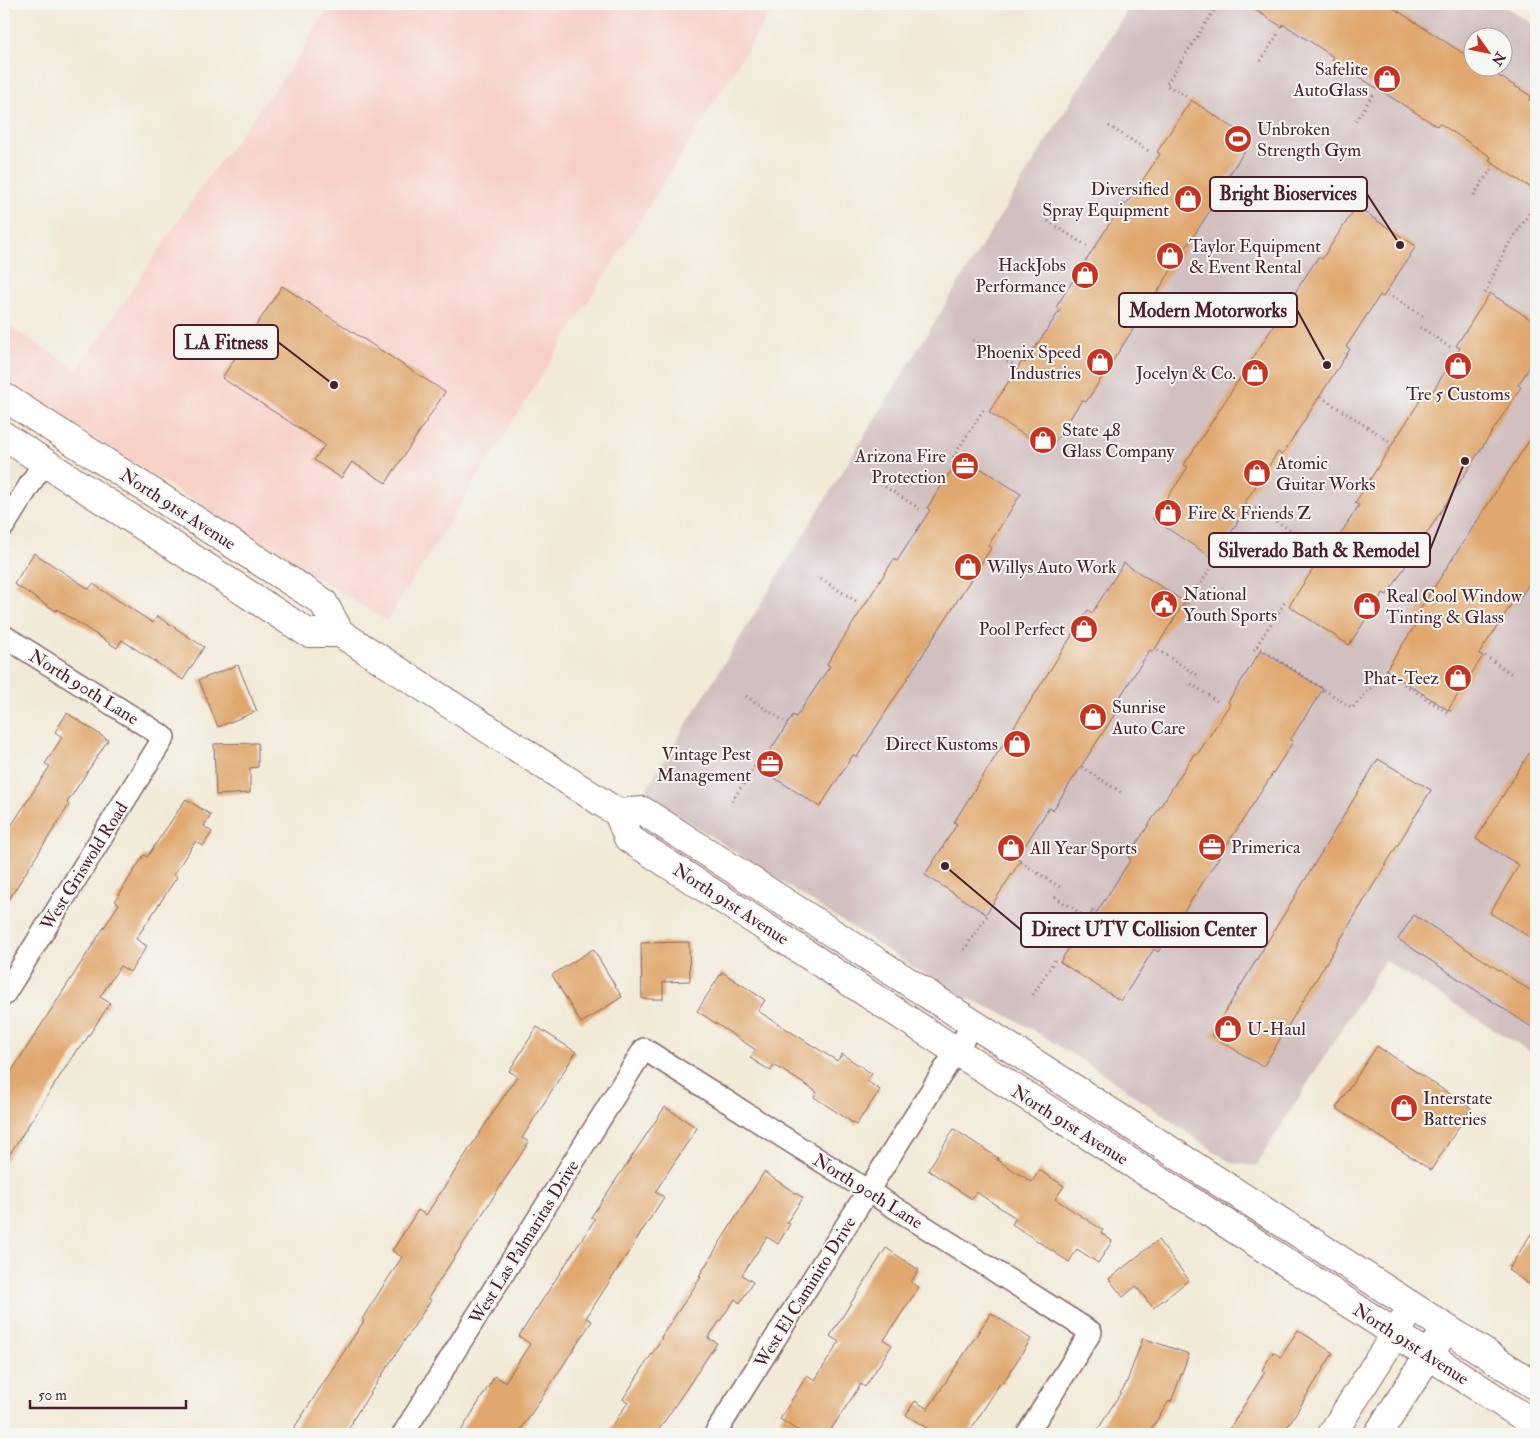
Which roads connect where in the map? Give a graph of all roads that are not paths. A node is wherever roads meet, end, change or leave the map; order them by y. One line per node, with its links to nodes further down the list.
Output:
1 (4, 397): 4 (main road, North 91st Avenue)
2 (4, 436): 3 (main road, North 91st Avenue)
3 (44, 462): 4 (main road); 5 (street); 6 (main road, North 91st Avenue)
4 (197, 521): 6 (main road, North 91st Avenue)
5 (4, 526)
6 (340, 633): 9 (main road, North 91st Avenue)
7 (4, 636): 8 (street, North 90th Lane)
8 (164, 737): 10 (street, West Griswold Road)
9 (618, 812): 11 (main road, North 91st Avenue); 13 (main road, North 91st Avenue)
10 (4, 995)
11 (973, 1024): 13 (street, West El Caminito Drive); 15 (main road, North 91st Avenue)
12 (644, 1049): 14 (street, North 90th Lane); 21 (street, West Las Palmaritas Drive)
13 (956, 1051): 14 (street, West El Caminito Drive); 17 (main road, North 91st Avenue)
14 (868, 1191): 22 (street, West El Caminito Drive); 23 (street, North 90th Lane)
15 (1413, 1306): 16 (main road, North 91st Avenue); 17 (main road)
16 (1447, 1328): 18 (main road); 19 (main road, North 91st Avenue)
17 (1395, 1334): 18 (main road, North 91st Avenue); 24 (main road)
18 (1429, 1356): 20 (main road, North 91st Avenue); 25 (main road)
19 (1536, 1386)
20 (1536, 1425)
21 (403, 1434)
22 (716, 1434)
23 (1027, 1434)
24 (1332, 1434)
25 (1378, 1434)

